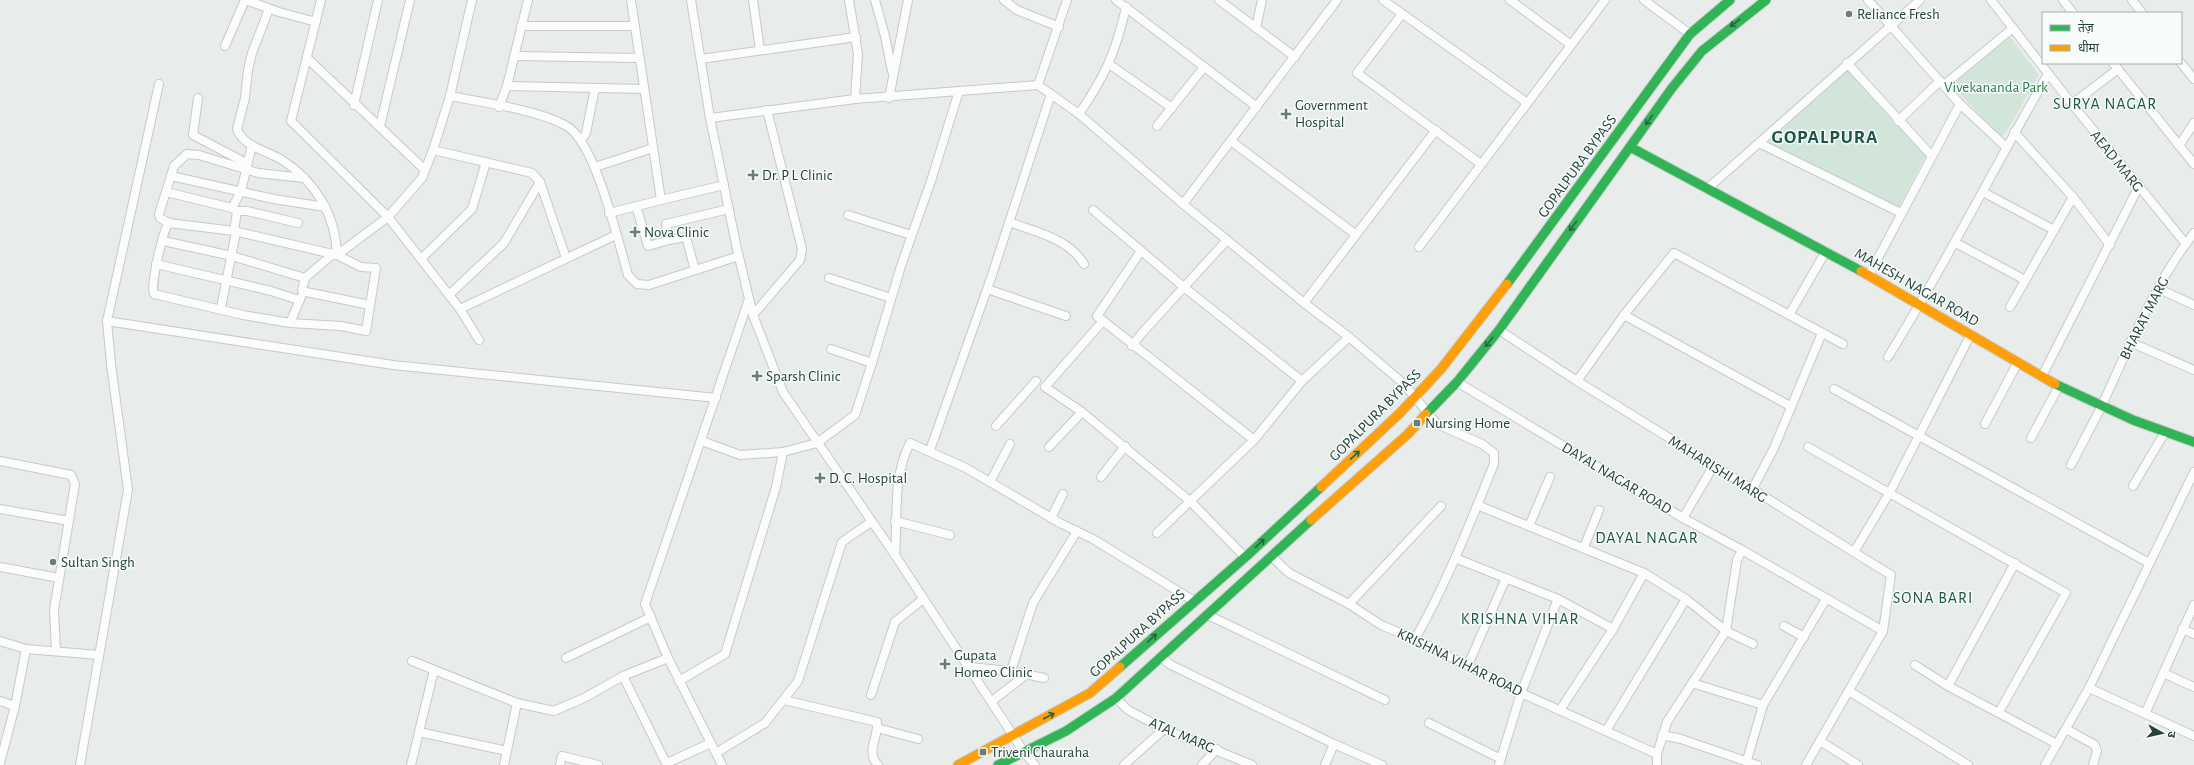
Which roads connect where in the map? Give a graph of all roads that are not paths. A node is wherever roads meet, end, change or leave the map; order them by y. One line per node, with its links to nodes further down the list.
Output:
1 (246, 0): 31 (street); 45 (street)
2 (321, 0): 35 (street)
3 (378, 0): 75 (street)
4 (410, 0): 84 (street)
5 (472, 0): 68 (street)
6 (528, 0): 36 (street)
7 (630, 0): 37 (street)
8 (691, 0): 51 (street)
9 (753, 0): 46 (street)
10 (849, 0): 43 (street)
11 (875, 0): 58 (street)
12 (908, 0): 58 (street)
13 (1004, 0): 39 (street)
14 (1067, 0): 39 (street)
15 (1116, 0): 30 (street)
16 (1219, 0): 40 (street)
17 (1262, 0): 40 (street)
18 (1337, 0): 48 (street)
19 (1383, 0): 34 (street)
20 (1510, 0): 44 (street)
21 (1604, 0): 44 (street)
22 (1644, 0): 42 (street)
23 (1730, 0): 42 (main road, GOPALPURA BYPASS)
24 (1766, 0): 95 (main road, one-way to 95)
25 (1868, 0): 38 (street)
26 (1920, 0): 38 (street)
27 (1991, 0): 41 (street, AEAD MARG)
28 (2063, 0): 32 (street)
29 (2132, 0): 33 (street)
30 (1126, 8): 53 (street); 56 (street)
31 (269, 9): 35 (street); 91 (street)
32 (2072, 12)
33 (2141, 12)
34 (1402, 14): 72 (street); 86 (street)
35 (316, 22): 49 (street)
36 (521, 26): 37 (street); 47 (street)
37 (635, 26): 50 (street)
38 (1890, 26): 54 (street); 60 (street)
39 (1059, 27): 62 (street)
40 (1256, 28): 48 (street)
41 (2013, 28): 57 (street, AEAD MARG); 60 (street)
42 (1690, 34): 198 (main road, GOPALPURA BYPASS)
43 (856, 37): 46 (street); 71 (street)
44 (1571, 45): 72 (street)
45 (225, 46)
46 (760, 50): 51 (street)
47 (514, 56): 50 (street); 63 (street)
48 (1295, 57): 77 (street)
49 (307, 58): 75 (street); 124 (street)
50 (639, 58): 65 (street)
51 (701, 59): 81 (street)
52 (2182, 63): 59 (street)
53 (1109, 64): 78 (street); 80 (street)
54 (1847, 64): 82 (street); 90 (street)
55 (2115, 66): 74 (street); 92 (street)
56 (1204, 67): 77 (street); 78 (street)
57 (2048, 74): 74 (street, AEAD MARG); 87 (street)
58 (893, 78): 70 (street)
59 (2194, 79)
60 (1942, 83): 73 (street); 82 (street)
61 (159, 84): 175 (street)
62 (1038, 85): 66 (street); 67 (street)
63 (507, 86): 64 (street); 76 (street)
64 (595, 88): 65 (street); 88 (street)
65 (644, 89): 94 (street)
66 (959, 91): 70 (street); 133 (street)
67 (1051, 94): 80 (street); 125 (street)
68 (450, 96): 76 (street); 96 (street)
69 (198, 98): 101 (street)
70 (885, 98): 71 (street)
71 (855, 99): 79 (street)
72 (1526, 102): 99 (street)
73 (1960, 104): 93 (street); 97 (street)
74 (2072, 104): 108 (street, AEAD MARG)
75 (354, 105): 84 (street)
76 (499, 107): 88 (street)
77 (1257, 107): 89 (street)
78 (1172, 108): 85 (street)
79 (767, 110): 81 (street); 171 (street)
80 (1079, 114): 115 (street)
81 (710, 118): 107 (street)
82 (1898, 121): 97 (street)
83 (2194, 123): 92 (street)
84 (380, 126): 103 (street)
85 (1157, 126)
86 (1436, 130): 99 (street); 131 (street)
87 (2014, 132): 93 (street); 113 (street)
88 (581, 140): 102 (street)
89 (1231, 141): 115 (street); 131 (street)
90 (1759, 143): 109 (street); 122 (street)
91 (252, 145): 101 (street); 105 (street)
92 (2179, 146): 100 (street)
93 (2006, 147): 112 (street)
94 (654, 148): 102 (street); 114 (street)
95 (1630, 148): 109 (main road, MAHESH NAGAR ROAD); 178 (main road, one-way to 178)
96 (433, 150): 98 (street); 103 (street)
97 (1931, 155): 122 (street)
98 (486, 162): 106 (street); 147 (street)
99 (1481, 164): 140 (street)
100 (2194, 164)
101 (246, 166): 104 (street); 105 (street); 110 (street)
102 (595, 167): 121 (street)
103 (425, 170): 124 (street)
104 (171, 176): 110 (street); 111 (street)
105 (305, 179): 117 (street)
106 (540, 182): 146 (street); 160 (street)
107 (724, 185): 114 (street); 118 (street)
108 (2138, 188): 138 (street, AEAD MARG); 139 (street)
109 (1707, 189): 142 (main road, MAHESH NAGAR ROAD)
110 (241, 191): 117 (street); 119 (street)
111 (166, 192): 119 (street); 126 (street)
112 (1982, 192): 128 (street); 137 (street)
113 (2073, 197): 128 (street); 139 (street)
114 (661, 200): 116 (street)
115 (1183, 204): 135 (street)
116 (636, 206): 121 (street); 134 (street)
117 (325, 207): 143 (street)
118 (729, 209): 134 (street); 145 (street)
119 (234, 210): 127 (street); 129 (street)
120 (1093, 210): 141 (street)
121 (609, 213): 132 (street)
122 (1901, 213): 151 (street)
123 (848, 215): 133 (street)
124 (388, 217): 143 (street); 147 (street)
125 (1009, 222): 149 (street); 157 (street)
126 (168, 223): 129 (street); 136 (street)
127 (298, 223)
128 (2054, 230): 154 (street)
129 (235, 232): 143 (street); 144 (street)
130 (2194, 233): 138 (street, BHARAT MARG)
131 (1355, 234): 164 (street)
132 (616, 235): 146 (street); 150 (street)
133 (912, 235): 161 (street)
134 (670, 240): 150 (street)
135 (1228, 240): 156 (street); 164 (street)
136 (163, 241): 144 (street); 148 (street)
137 (1956, 243): 154 (street); 165 (street)
138 (2186, 244): 158 (street, BHARAT MARG)
139 (2110, 245): 191 (street)
140 (1419, 248)
141 (1141, 251): 156 (street); 176 (street)
142 (1826, 251): 151 (main road, MAHESH NAGAR ROAD); 173 (street)
143 (335, 255): 152 (street); 166 (street)
144 (232, 256): 152 (street); 155 (street)
145 (739, 256): 150 (street); 162 (street)
146 (566, 258): 170 (street)
147 (421, 259): 160 (street)
148 (156, 264): 155 (street); 169 (street)
149 (1084, 264)
150 (695, 270)
151 (1869, 275): 165 (main road, MAHESH NAGAR ROAD)
152 (304, 278): 159 (street)
153 (829, 278): 161 (street)
154 (2025, 280): 168 (street)
155 (228, 281): 163 (street); 169 (street)
156 (1184, 288): 185 (street); 192 (street)
157 (987, 289): 174 (street); 217 (street)
158 (2159, 290): 167 (street); 183 (street, BHARAT MARG)
159 (304, 291): 163 (street); 166 (street)
160 (449, 295): 170 (street)
161 (891, 298): 189 (street)
162 (750, 299): 171 (street); 199 (street)
163 (298, 300): 177 (street)
164 (1304, 303): 181 (street)
165 (1921, 304): 180 (main road, MAHESH NAGAR ROAD); 187 (street)
166 (370, 305): 177 (street)
167 (2194, 305)
168 (2010, 306)
169 (221, 308): 177 (street)
170 (460, 309): 182 (street)
171 (753, 315): 212 (street)
172 (1624, 315): 173 (street); 193 (street); 200 (street)
173 (1789, 315): 179 (street)
174 (1066, 316)
175 (108, 321): 199 (street); 278 (street)
176 (1103, 321): 185 (street); 196 (street)
177 (290, 323)
178 (1499, 330): 193 (street, MAHARISHI MARG); 194 (main road, one-way to 194)
179 (1822, 333): 184 (street); 200 (street)
180 (1971, 334): 188 (main road, MAHESH NAGAR ROAD); 207 (street)
181 (1349, 336): 192 (street); 198 (street)
182 (479, 340)
183 (2130, 342): 190 (street); 201 (street, BHARAT MARG)
184 (1842, 344)
185 (1132, 346): 210 (street)
186 (831, 349): 189 (street)
187 (1888, 357)
188 (2018, 362): 191 (main road, MAHESH NAGAR ROAD); 204 (street)
189 (872, 363): 212 (street)
190 (2194, 370)
191 (2042, 376): 195 (main road, MAHESH NAGAR ROAD)
192 (1302, 381): 210 (street)
193 (1576, 381): 220 (street, MAHARISHI MARG)
194 (1457, 382): 203 (main road); 236 (street, DAYAL NAGAR ROAD)
195 (2059, 386): 201 (main road, MAHESH NAGAR ROAD); 208 (street)
196 (1045, 387): 202 (street); 205 (street)
197 (1834, 389): 207 (street)
198 (1415, 396): 203 (street); 249 (main road, GOPALPURA BYPASS, one-way to 198)
199 (716, 398): 209 (street)
200 (1790, 406): 227 (street)
201 (2101, 406): 206 (main road, MAHESH NAGAR ROAD); 221 (street, BHARAT MARG)
202 (1082, 412): 214 (street); 215 (street)
203 (1428, 412): 231 (street); 248 (main road)
204 (1985, 424)
205 (996, 426)
206 (2165, 432): 211 (main road, MAHESH NAGAR ROAD); 226 (street)
207 (1918, 436): 228 (street); 252 (street)
208 (2031, 438)
209 (702, 440): 218 (street); 265 (street)
210 (1254, 440): 230 (street)
211 (2194, 442)
212 (817, 443): 218 (street); 239 (street)
213 (1010, 444): 225 (street)
214 (1125, 446): 223 (street); 230 (street)
215 (1049, 447)
216 (1808, 447): 228 (street)
217 (930, 450): 225 (street); 238 (street)
218 (783, 452): 292 (street)
219 (0, 460): 237 (street)
220 (1714, 465): 227 (street, MAHARISHI MARG); 236 (street)
221 (2071, 465)
222 (2194, 472): 252 (street)
223 (1101, 477)
224 (1550, 477): 240 (street)
225 (990, 482): 235 (street)
226 (2133, 486)
227 (1752, 490): 246 (street, MAHARISHI MARG)
228 (1890, 492): 246 (street); 251 (street)
229 (1064, 494): 235 (street)
230 (1190, 501): 242 (street); 249 (street)
231 (1477, 505): 240 (street); 250 (street)
232 (1441, 506): 262 (street)
233 (0, 509): 237 (street)
234 (1599, 510): 244 (street)
235 (1051, 518): 241 (street)
236 (1683, 518): 245 (street, DAYAL NAGAR ROAD)
237 (70, 521): 255 (street)
238 (896, 521): 243 (street); 247 (street)
239 (871, 522): 247 (street); 301 (street)
240 (1529, 526): 244 (street)
241 (1077, 531): 261 (street); 287 (street)
242 (1157, 533)
243 (950, 535)
244 (1584, 547): 254 (street)
245 (1742, 550): 260 (street, DAYAL NAGAR ROAD); 269 (street)
246 (1854, 552): 270 (street, MAHARISHI MARG)
247 (895, 555): 258 (street)
248 (1271, 556): 262 (street, KRISHNA VIHAR ROAD); 264 (main road)
249 (1245, 557): 261 (main road, GOPALPURA BYPASS)
250 (1455, 558): 256 (street); 273 (street)
251 (2015, 563): 294 (street); 309 (street)
252 (2149, 563): 296 (street)
253 (0, 567): 255 (street)
254 (1644, 573): 257 (street); 268 (street)
255 (60, 578): 277 (street)
256 (1506, 578): 259 (street); 283 (street)
257 (1686, 598): 269 (street); 315 (street)
258 (923, 599): 285 (street); 299 (street)
259 (1558, 599): 268 (street); 298 (street)
260 (1826, 599): 270 (street, DAYAL NAGAR ROAD); 272 (street)
261 (1194, 601): 317 (main road, GOPALPURA BYPASS, one-way to 261)
262 (1349, 604): 273 (street, KRISHNA VIHAR ROAD)
263 (2194, 605): 267 (street)
264 (1208, 615): 281 (main road); 302 (street)
265 (651, 617): 279 (street); 280 (street)
266 (1784, 626): 272 (street)
267 (2182, 628): 271 (street); 288 (street)
268 (1613, 629): 308 (street)
269 (1726, 631): 275 (street); 293 (street)
270 (1883, 631): 297 (street)
271 (2194, 634)
272 (1804, 637): 307 (street)
273 (1416, 639): 283 (street, KRISHNA VIHAR ROAD)
274 (0, 641): 276 (street)
275 (1753, 644)
276 (26, 649): 277 (street); 306 (street)
277 (56, 651): 278 (street)
278 (99, 655): 335 (street)
279 (566, 658)
280 (668, 658): 290 (street); 292 (street)
281 (1162, 658): 300 (main road); 323 (street)
282 (412, 661): 286 (street)
283 (1468, 665): 298 (street, KRISHNA VIHAR ROAD)
284 (1915, 665): 294 (street)
285 (969, 667): 287 (street); 304 (street)
286 (434, 670): 305 (street); 316 (street)
287 (1011, 671): 289 (street)
288 (2163, 673): 295 (street); 310 (street)
289 (1027, 674): 291 (street); 304 (street)
290 (623, 676): 305 (street); 334 (street)
291 (1044, 678)
292 (679, 681): 322 (street)
293 (1692, 683): 307 (street); 318 (street)
294 (1948, 686): 309 (street)
295 (2194, 687)
296 (2089, 688): 310 (street); 313 (street)
297 (1849, 691): 321 (street); 354 (street)
298 (1521, 693): 308 (street, KRISHNA VIHAR ROAD); 331 (street)
299 (871, 695)
300 (1116, 698): 314 (street, ATAL MARG); 327 (main road)
301 (784, 700): 312 (street); 328 (street)
302 (1385, 700)
303 (0, 701): 306 (street)
304 (992, 701): 317 (street)
305 (517, 703): 326 (street)
306 (15, 706): 332 (street)
307 (1763, 706): 330 (street)
308 (1560, 710): 315 (street, KRISHNA VIHAR ROAD)
309 (1999, 712): 324 (street)
310 (2145, 714): 319 (street)
311 (1429, 723): 331 (street)
312 (877, 728): 320 (street); 341 (street)
313 (2066, 728): 324 (street); 356 (street)
314 (1164, 729): 325 (street, ATAL MARG); 345 (street)
315 (1606, 731): 329 (street, KRISHNA VIHAR ROAD)
316 (419, 732): 326 (street); 336 (street)
317 (1014, 734): 327 (street); 342 (main road, GOPALPURA BYPASS)
318 (1662, 735): 329 (street); 330 (street)
319 (2194, 736)
320 (918, 739)
321 (1820, 741): 352 (street); 353 (street)
322 (711, 743): 328 (street); 334 (street)
323 (1334, 744): 348 (street); 349 (street)
324 (2057, 744): 355 (street)
325 (1217, 749): 333 (street, ATAL MARG); 346 (street)
326 (507, 751): 337 (street)
327 (1024, 752): 343 (main road); 344 (street)
328 (716, 753): 340 (street)
329 (1657, 754): 350 (street)
330 (1746, 760): 351 (street)
331 (1500, 762)
332 (0, 763)
333 (1243, 763): 347 (street, ATAL MARG)
334 (667, 764)
335 (80, 765)
336 (411, 765)
337 (504, 765)
338 (560, 765): 339 (street)
339 (598, 765)
340 (722, 765)
341 (878, 765)
342 (958, 765)
343 (998, 765)
344 (1035, 765)
345 (1124, 765)
346 (1202, 765)
347 (1252, 765)
348 (1324, 765)
349 (1382, 765)
350 (1657, 765)
351 (1757, 765)
352 (1806, 765)
353 (1858, 765)
354 (1968, 765)
355 (2045, 765)
356 (2093, 765)

